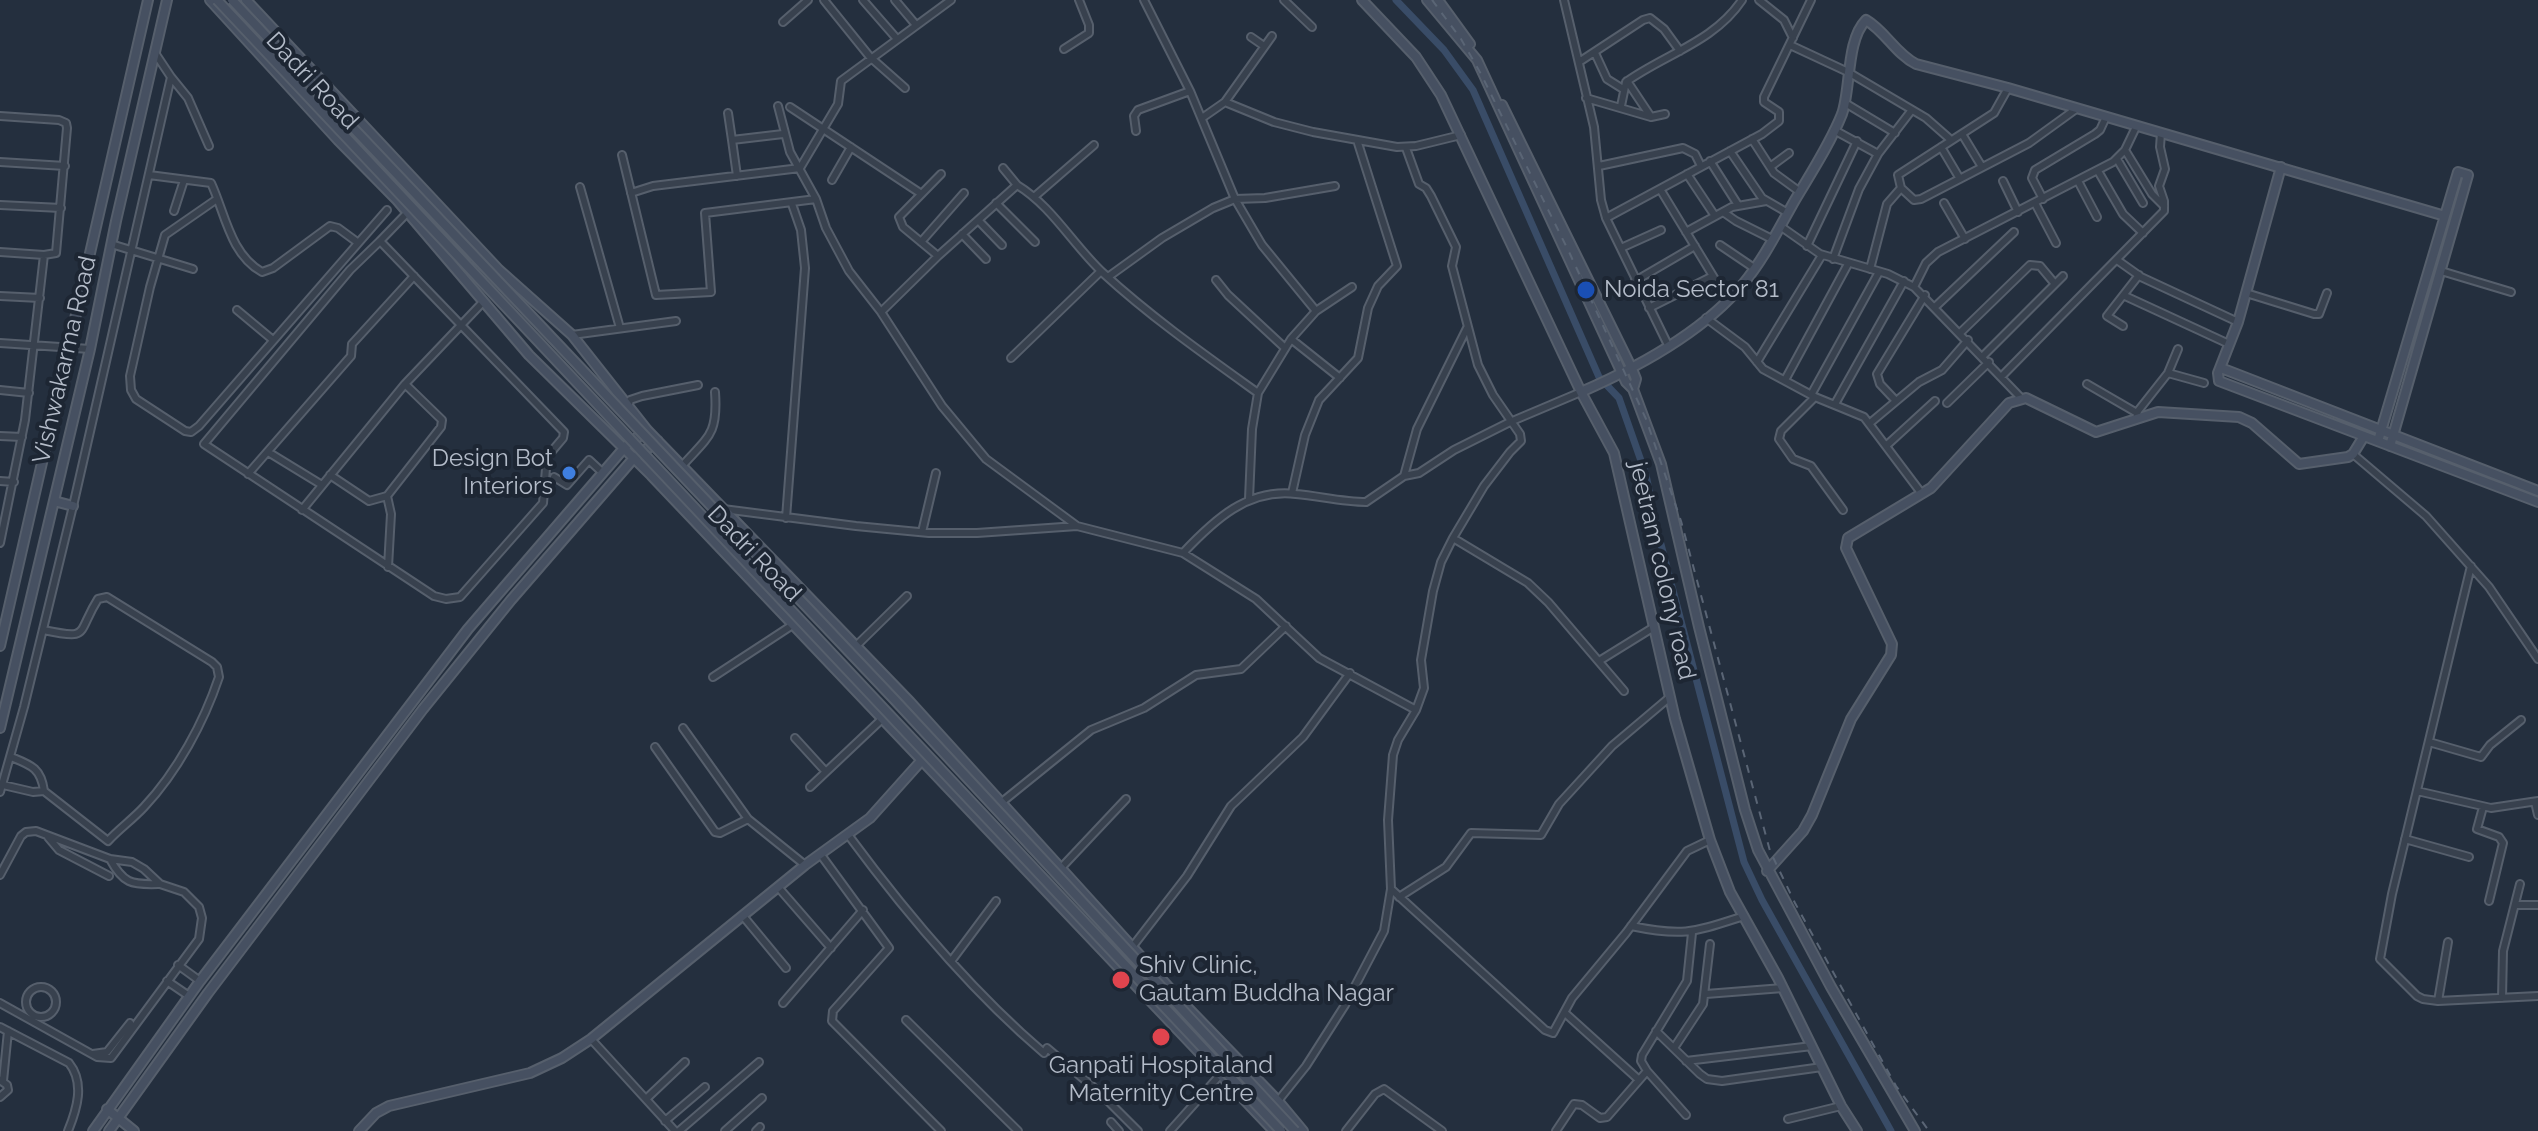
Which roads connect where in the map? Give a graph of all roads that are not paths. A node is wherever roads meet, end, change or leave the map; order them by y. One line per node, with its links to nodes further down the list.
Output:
1 (148, 0): 216 (street, Vishwakarma Road)
2 (167, 0): 34 (street, Vishwakarma Road)
3 (210, 0): 133 (street, Dadri Road)
4 (217, 0): 418 (street, bridge)
5 (232, 0): 419 (street, bridge)
6 (246, 0): 208 (street, Dadri Road)
7 (808, 0): 23 (street)
8 (824, 0): 37 (street)
9 (863, 0): 30 (street)
10 (895, 0): 24 (street)
11 (908, 0): 24 (street)
12 (951, 0): 26 (street)
13 (1079, 0): 33 (street)
14 (1144, 0): 45 (street)
15 (1284, 0): 27 (street)
16 (1362, 0): 68 (street, jeetram colony road)
17 (1431, 0): 224 (street)
18 (1564, 0): 38 (street)
19 (1731, 0): 22 (street)
20 (1759, 0): 31 (street)
21 (1811, 0): 31 (street)
22 (1741, 2): 35 (street)
23 (798, 3): 25 (street)
24 (901, 6): 26 (street)
25 (783, 22)
26 (916, 25): 30 (street)
27 (1312, 27)
28 (1272, 36): 32 (street)
29 (1251, 37): 32 (street)
30 (897, 39): 37 (street)
31 (1792, 42): 39 (street); 69 (street)
32 (1264, 46): 47 (street)
33 (1064, 49)
34 (154, 51): 40 (street); 153 (street, Vishwakarma Road)
35 (1680, 51): 36 (street); 41 (street)
36 (1595, 53): 38 (street); 44 (street)
37 (870, 57): 42 (street); 61 (street)
38 (1579, 62): 46 (street)
39 (1848, 72): 43 (street); 48 (street); 53 (street)
40 (171, 77): 75 (street); 98 (street)
41 (1627, 81): 44 (street); 57 (street)
42 (905, 88)
43 (2008, 88): 52 (street); 67 (street)
44 (1623, 89): 50 (street)
45 (1190, 91): 59 (street); 63 (street)
46 (1586, 98): 50 (street); 88 (street)
47 (1225, 102): 59 (street); 71 (street)
48 (1845, 103): 62 (street); 64 (street)
49 (778, 106): 66 (street)
50 (1621, 106): 57 (street)
51 (790, 107): 61 (street)
52 (2076, 109): 58 (street); 91 (street)
53 (1911, 111): 64 (street); 72 (street)
54 (728, 113): 70 (street)
55 (1665, 114): 57 (street)
56 (0, 116): 87 (street)
57 (1651, 117)
58 (2106, 117): 60 (street); 118 (street)
59 (1202, 118): 117 (street)
60 (2136, 127): 65 (street); 79 (street)
61 (824, 128): 76 (street); 93 (street)
62 (1834, 130): 73 (street); 110 (street)
63 (1136, 131)
64 (1895, 133): 82 (street)
65 (2161, 133): 92 (street); 127 (street)
66 (783, 134): 70 (street); 93 (street)
67 (1962, 134): 72 (street); 91 (street)
68 (1462, 135): 78 (street); 235 (street, jeetram colony road)
69 (1752, 139): 80 (street); 90 (street)
70 (732, 140): 99 (street)
71 (1357, 140): 78 (street); 227 (street)
72 (1951, 140): 77 (street)
73 (1857, 141): 82 (street); 157 (street)
74 (1094, 145): 114 (street)
75 (209, 146)
76 (851, 147): 102 (street); 112 (street)
77 (1941, 147): 100 (street); 108 (street)
78 (1406, 148): 206 (street)
79 (2125, 150): 84 (street); 127 (street)
80 (1730, 151): 85 (street); 119 (street)
81 (1789, 153): 90 (street)
82 (1878, 154): 166 (street)
83 (622, 155): 111 (street)
84 (2117, 159): 95 (street); 123 (street)
85 (1710, 161): 89 (street); 126 (street)
86 (0, 162): 87 (street)
87 (65, 166): 128 (street)
88 (1599, 166): 89 (street); 138 (street)
89 (1701, 166): 97 (street)
90 (1770, 167): 110 (street)
91 (1982, 167): 100 (street)
92 (2281, 167): 136 (street); 187 (street)
93 (800, 168): 99 (street); 116 (street)
94 (1003, 168): 105 (street)
95 (2098, 171): 104 (street); 144 (street)
96 (941, 174): 112 (street)
97 (1687, 174): 109 (street); 135 (street)
98 (149, 175): 101 (street); 159 (street)
99 (737, 176): 111 (street)
100 (1960, 179): 108 (street)
101 (184, 180): 115 (street); 130 (street)
102 (832, 180)
103 (2003, 181): 132 (street)
104 (2078, 181): 118 (street); 137 (street)
105 (1017, 185): 114 (street); 120 (street)
106 (1335, 186): 117 (street)
107 (580, 187): 205 (street)
108 (1901, 188): 171 (street)
109 (1660, 189): 138 (street); 142 (street)
110 (1800, 192): 134 (street)
111 (631, 193): 124 (street)
112 (920, 193): 150 (street)
113 (964, 193): 150 (street)
114 (1034, 197): 172 (street)
115 (217, 199): 149 (street); 164 (street)
116 (816, 199): 124 (street); 199 (street)
117 (1235, 199): 179 (street); 198 (street)
118 (2043, 199): 122 (street)
119 (1766, 201): 126 (street); 134 (street)
120 (996, 203): 139 (street); 151 (street)
121 (1944, 203): 147 (street)
122 (2035, 203): 132 (street); 152 (street)
123 (2143, 203)
124 (792, 204): 283 (street)
125 (0, 205): 128 (street)
126 (1738, 205): 131 (street)
127 (2165, 207): 144 (street)
128 (61, 208): 161 (street)
129 (387, 210): 149 (street)
130 (174, 211)
131 (1723, 212): 135 (street); 146 (street)
132 (2018, 212): 147 (street)
133 (407, 213): 148 (street); 194 (street, Dadri Road)
134 (1788, 213): 140 (street)
135 (1715, 216): 142 (street)
136 (2445, 216): 173 (street); 249 (street)
137 (2097, 217)
138 (1606, 218): 158 (street)
139 (978, 220): 145 (street); 154 (street)
140 (1780, 226): 146 (street); 157 (street)
141 (1661, 230): 158 (street)
142 (1686, 232): 156 (street)
143 (2014, 232): 195 (street)
144 (2143, 233): 167 (street)
145 (962, 234): 163 (street); 165 (street)
146 (1772, 239): 169 (street)
147 (1965, 239): 185 (street)
148 (380, 241): 176 (street); 265 (street)
149 (357, 242): 210 (street)
150 (921, 242): 163 (street)
151 (1035, 242)
152 (2056, 243)
153 (111, 244): 159 (street); 218 (street, Vishwakarma Road)
154 (1002, 245)
155 (1720, 245): 169 (street)
156 (1695, 246): 177 (street); 181 (street)
157 (1807, 246): 162 (street)
158 (1621, 248): 181 (street)
159 (136, 250): 164 (street); 279 (street)
160 (0, 252): 161 (street)
161 (44, 255): 192 (street)
162 (1822, 255): 166 (street); 222 (street)
163 (938, 256): 199 (street)
164 (158, 257): 170 (street); 210 (street)
165 (986, 259)
166 (1833, 259): 168 (street)
167 (2117, 260): 175 (street); 226 (street)
168 (1848, 264): 171 (street); 228 (street)
169 (1754, 268): 193 (street)
170 (193, 269)
171 (1870, 269): 174 (street)
172 (1101, 271): 179 (street); 220 (street)
173 (2441, 271): 186 (street); 252 (street)
174 (1879, 272): 182 (street); 238 (street)
175 (2139, 275): 191 (street); 202 (street)
176 (414, 276): 203 (street); 259 (street)
177 (1713, 276): 193 (street); 196 (street)
178 (2063, 276): 183 (street)
179 (1108, 277): 237 (street)
180 (1216, 280): 217 (street)
181 (1635, 281): 196 (street)
182 (1904, 281): 185 (street); 243 (street)
183 (2055, 284): 207 (street); 221 (street)
184 (1352, 287): 198 (street)
185 (1914, 287): 189 (street)
186 (2511, 292)
187 (2246, 293): 188 (street); 202 (street)
188 (2327, 293)
189 (1925, 295): 195 (street); 240 (street)
190 (0, 296): 192 (street)
191 (2125, 296): 204 (street); 213 (street)
192 (40, 298): 214 (street)
193 (1727, 299): 200 (street)
194 (483, 302): 203 (street); 258 (street, Dadri Road)
195 (1935, 307): 207 (street)
196 (1649, 308): 215 (street)
197 (237, 310): 210 (street)
198 (1316, 311): 209 (street)
199 (881, 312): 284 (street)
200 (1706, 318): 215 (street); 222 (street)
201 (676, 321): 205 (street)
202 (2238, 322): 213 (street)
203 (459, 326): 230 (street); 291 (street)
204 (2123, 326)
205 (620, 328): 208 (street)
206 (1467, 328): 246 (street); 267 (street)
207 (1960, 333): 211 (street)
208 (572, 335): 244 (street, Dadri Road)
209 (1291, 339): 217 (street); 227 (street)
210 (273, 340)
211 (1968, 340): 221 (street); 240 (street)
212 (0, 343): 214 (street)
213 (2229, 344): 223 (street)
214 (34, 345): 216 (street); 236 (street)
215 (1668, 345): 224 (street)
216 (67, 347): 218 (street); 297 (street, Vishwakarma Road)
217 (1285, 348): 237 (street)
218 (90, 349): 277 (street, Vishwakarma Road)
219 (2178, 349): 225 (street)
220 (1011, 358)
221 (1986, 359): 226 (street); 242 (street)
222 (1757, 362): 228 (street)
223 (2221, 368): 249 (street); 251 (street)
224 (1627, 372): 235 (street); 338 (street)
225 (2168, 373): 229 (street); 245 (street)
226 (2002, 376): 239 (street)
227 (1340, 378): 273 (street)
228 (1785, 380): 238 (street)
229 (2204, 383)
230 (405, 384): 266 (street); 275 (street)
231 (2087, 384): 245 (street)
232 (698, 385): 244 (street)
233 (0, 390): 236 (street)
234 (715, 392): 262 (street)
235 (1581, 392): 246 (street); 295 (street, jeetram colony road)
236 (29, 393): 253 (street)
237 (1258, 393): 276 (street)
238 (1813, 396): 243 (street); 282 (street)
239 (2021, 398): 245 (street); 274 (street)
240 (1896, 401): 247 (street)
241 (1935, 401): 256 (street)
242 (1947, 403)
243 (1835, 404): 247 (street)
244 (628, 408): 248 (street, Dadri Road)
245 (2137, 416): 260 (street)
246 (1510, 422): 267 (street); 287 (street)
247 (1870, 423): 256 (street)
248 (647, 430): 254 (street, Dadri Road); 258 (street)
249 (2381, 431): 252 (street); 255 (street)
250 (0, 436): 253 (street)
251 (2364, 436): 255 (street); 260 (street)
252 (2393, 436): 257 (street); 272 (street)
253 (22, 437): 270 (street)
254 (658, 441): 261 (street); 262 (street, Dadri Road)
255 (2378, 441): 257 (street)
256 (1887, 445): 274 (street)
257 (2390, 446): 278 (street)
258 (625, 447): 261 (street, Dadri Road); 263 (street)
259 (268, 452): 265 (street); 271 (street)
260 (2353, 454): 290 (street)
261 (634, 458): 293 (street, Dadri Road); 405 (street)
262 (682, 466): 280 (street, Dadri Road)
263 (603, 473): 268 (street); 363 (street)
264 (936, 473): 285 (street)
265 (248, 474): 281 (street)
266 (330, 475): 271 (street); 275 (street)
267 (1404, 476): 273 (street)
268 (554, 477)
269 (0, 481): 270 (street)
270 (14, 482): 286 (street)
271 (322, 485): 281 (street)
272 (2538, 491)
273 (1292, 493): 276 (street)
274 (1922, 494): 338 (street)
275 (387, 496): 291 (street)
276 (1249, 499): 289 (street)
277 (54, 501): 279 (street); 305 (street, Vishwakarma Road)
278 (2538, 502)
279 (73, 506): 296 (street)
280 (723, 509): 283 (street); 298 (street, Dadri Road)
281 (302, 510): 291 (street)
282 (1843, 510)
283 (786, 518): 285 (street)
284 (1077, 526): 285 (street); 289 (street)
285 (922, 532)
286 (1, 535): 288 (street)
287 (1453, 538): 300 (street); 306 (street)
288 (0, 543)
289 (1183, 553): 294 (street)
290 (2471, 566): 299 (street); 312 (street)
291 (388, 567)
292 (907, 596): 298 (street)
293 (794, 624): 302 (street); 307 (street, Dadri Road)
294 (1286, 626): 301 (street); 322 (street)
295 (1654, 627): 300 (street); 304 (street, jeetram colony road)
296 (43, 630): 314 (street); 319 (street)
297 (0, 646)
298 (855, 647): 322 (street, Dadri Road)
299 (2538, 659)
300 (1599, 661): 303 (street)
301 (1350, 673): 306 (street); 357 (street)
302 (713, 677)
303 (1624, 691)
304 (1670, 696): 330 (street, jeetram colony road); 345 (street)
305 (4, 699): 309 (street, Vishwakarma Road)
306 (1416, 710): 344 (street)
307 (882, 719): 315 (street, Dadri Road); 316 (street)
308 (2521, 720): 312 (street)
309 (1, 724)
310 (683, 728): 326 (street)
311 (795, 738): 316 (street)
312 (2429, 742): 320 (street)
313 (655, 747): 326 (street)
314 (11, 757): 318 (street); 319 (street)
315 (922, 760): 328 (street); 391 (street, Dadri Road)
316 (826, 772): 317 (street)
317 (810, 787)
318 (2, 788): 319 (street)
319 (44, 791)
320 (2417, 791): 324 (street); 329 (street)
321 (1126, 799): 337 (street)
322 (1002, 802): 337 (street, Dadri Road)
323 (2537, 802): 324 (street); 325 (street)
324 (2483, 807): 347 (street)
325 (2538, 815)
326 (748, 819): 336 (street)
327 (45, 835): 334 (street); 335 (street); 340 (street)
328 (849, 836): 331 (street); 359 (street)
329 (2405, 839): 332 (street); 369 (street)
330 (1710, 840): 352 (street, jeetram colony road); 353 (street)
331 (821, 855): 336 (street); 350 (street)
332 (2469, 857)
333 (0, 859): 335 (street)
334 (110, 859): 341 (street); 341 (street)
335 (7, 864): 339 (street)
336 (805, 865): 343 (street)
337 (1061, 868): 357 (street, Dadri Road)
338 (1767, 871): 425 (street)
339 (0, 875)
340 (109, 876)
341 (160, 884): 360 (street)
342 (2520, 884): 348 (street)
343 (778, 887): 351 (street); 358 (street)
344 (1391, 889): 345 (street); 398 (street)
345 (1399, 897): 373 (street)
346 (996, 901): 359 (street)
347 (2489, 901)
348 (2515, 905): 349 (street); 368 (street)
349 (2538, 905)
350 (863, 910): 358 (street); 413 (street)
351 (743, 916): 361 (street); 382 (street)
352 (1744, 916): 354 (street); 364 (street, jeetram colony road)
353 (1631, 926): 354 (street); 373 (street)
354 (1692, 933): 381 (street)
355 (2448, 942): 369 (street)
356 (1710, 944): 365 (street)
357 (1133, 946): 398 (street, Dadri Road)
358 (831, 948): 371 (street)
359 (952, 960): 416 (street)
360 (178, 965): 362 (street); 363 (street)
361 (786, 968)
362 (167, 981): 366 (street); 385 (street)
363 (200, 981): 366 (street)
364 (1783, 988): 365 (street); 383 (street, jeetram colony road)
365 (1706, 994): 384 (street)
366 (189, 996): 400 (street)
367 (2538, 996): 368 (street)
368 (2502, 998): 369 (street)
369 (2438, 1001)
370 (0, 1003): 374 (street)
371 (783, 1003)
372 (27, 1009): 374 (street); 375 (street); 375 (street)
373 (1565, 1013): 392 (street)
374 (20, 1014): 378 (street)
375 (41, 1017): 378 (street)
376 (906, 1020): 414 (street)
377 (130, 1023): 385 (street)
378 (41, 1026): 385 (street)
379 (0, 1027): 380 (street)
380 (8, 1031): 393 (street); 407 (street)
381 (1656, 1031): 384 (street); 390 (street)
382 (591, 1039): 397 (street); 410 (street)
383 (1812, 1046): 386 (street); 389 (street, jeetram colony road)
384 (1674, 1048): 386 (street)
385 (91, 1054)
386 (1686, 1061): 389 (street)
387 (685, 1062): 397 (street)
388 (759, 1062): 411 (street)
389 (1822, 1067): 399 (street, jeetram colony road)
390 (1647, 1071): 392 (street); 401 (street)
391 (1220, 1075): 406 (street); 417 (street, Dadri Road)
392 (1638, 1079): 423 (street)
393 (1, 1081): 395 (street)
394 (705, 1087): 403 (street)
395 (0, 1097)
396 (762, 1098): 412 (street)
397 (646, 1099): 403 (street)
398 (1278, 1101): 420 (street, Dadri Road)
399 (1841, 1106): 402 (street); 424 (street, jeetram colony road)
400 (107, 1109): 405 (street); 408 (street)
401 (1686, 1115)
402 (1788, 1119)
403 (665, 1121): 411 (street)
404 (1111, 1122): 415 (street)
405 (126, 1124): 409 (street)
406 (1172, 1130)
407 (68, 1131)
408 (93, 1131)
409 (109, 1131)
410 (359, 1131)
411 (677, 1131)
412 (725, 1131)
413 (941, 1131)
414 (1018, 1131)
415 (1119, 1131)
416 (1138, 1131)
417 (1274, 1131)
418 (1281, 1131)
419 (1295, 1131)
420 (1303, 1131)
421 (1346, 1131): 422 (street)
422 (1442, 1131)
423 (1556, 1131)
424 (1857, 1131)
425 (1915, 1131)

